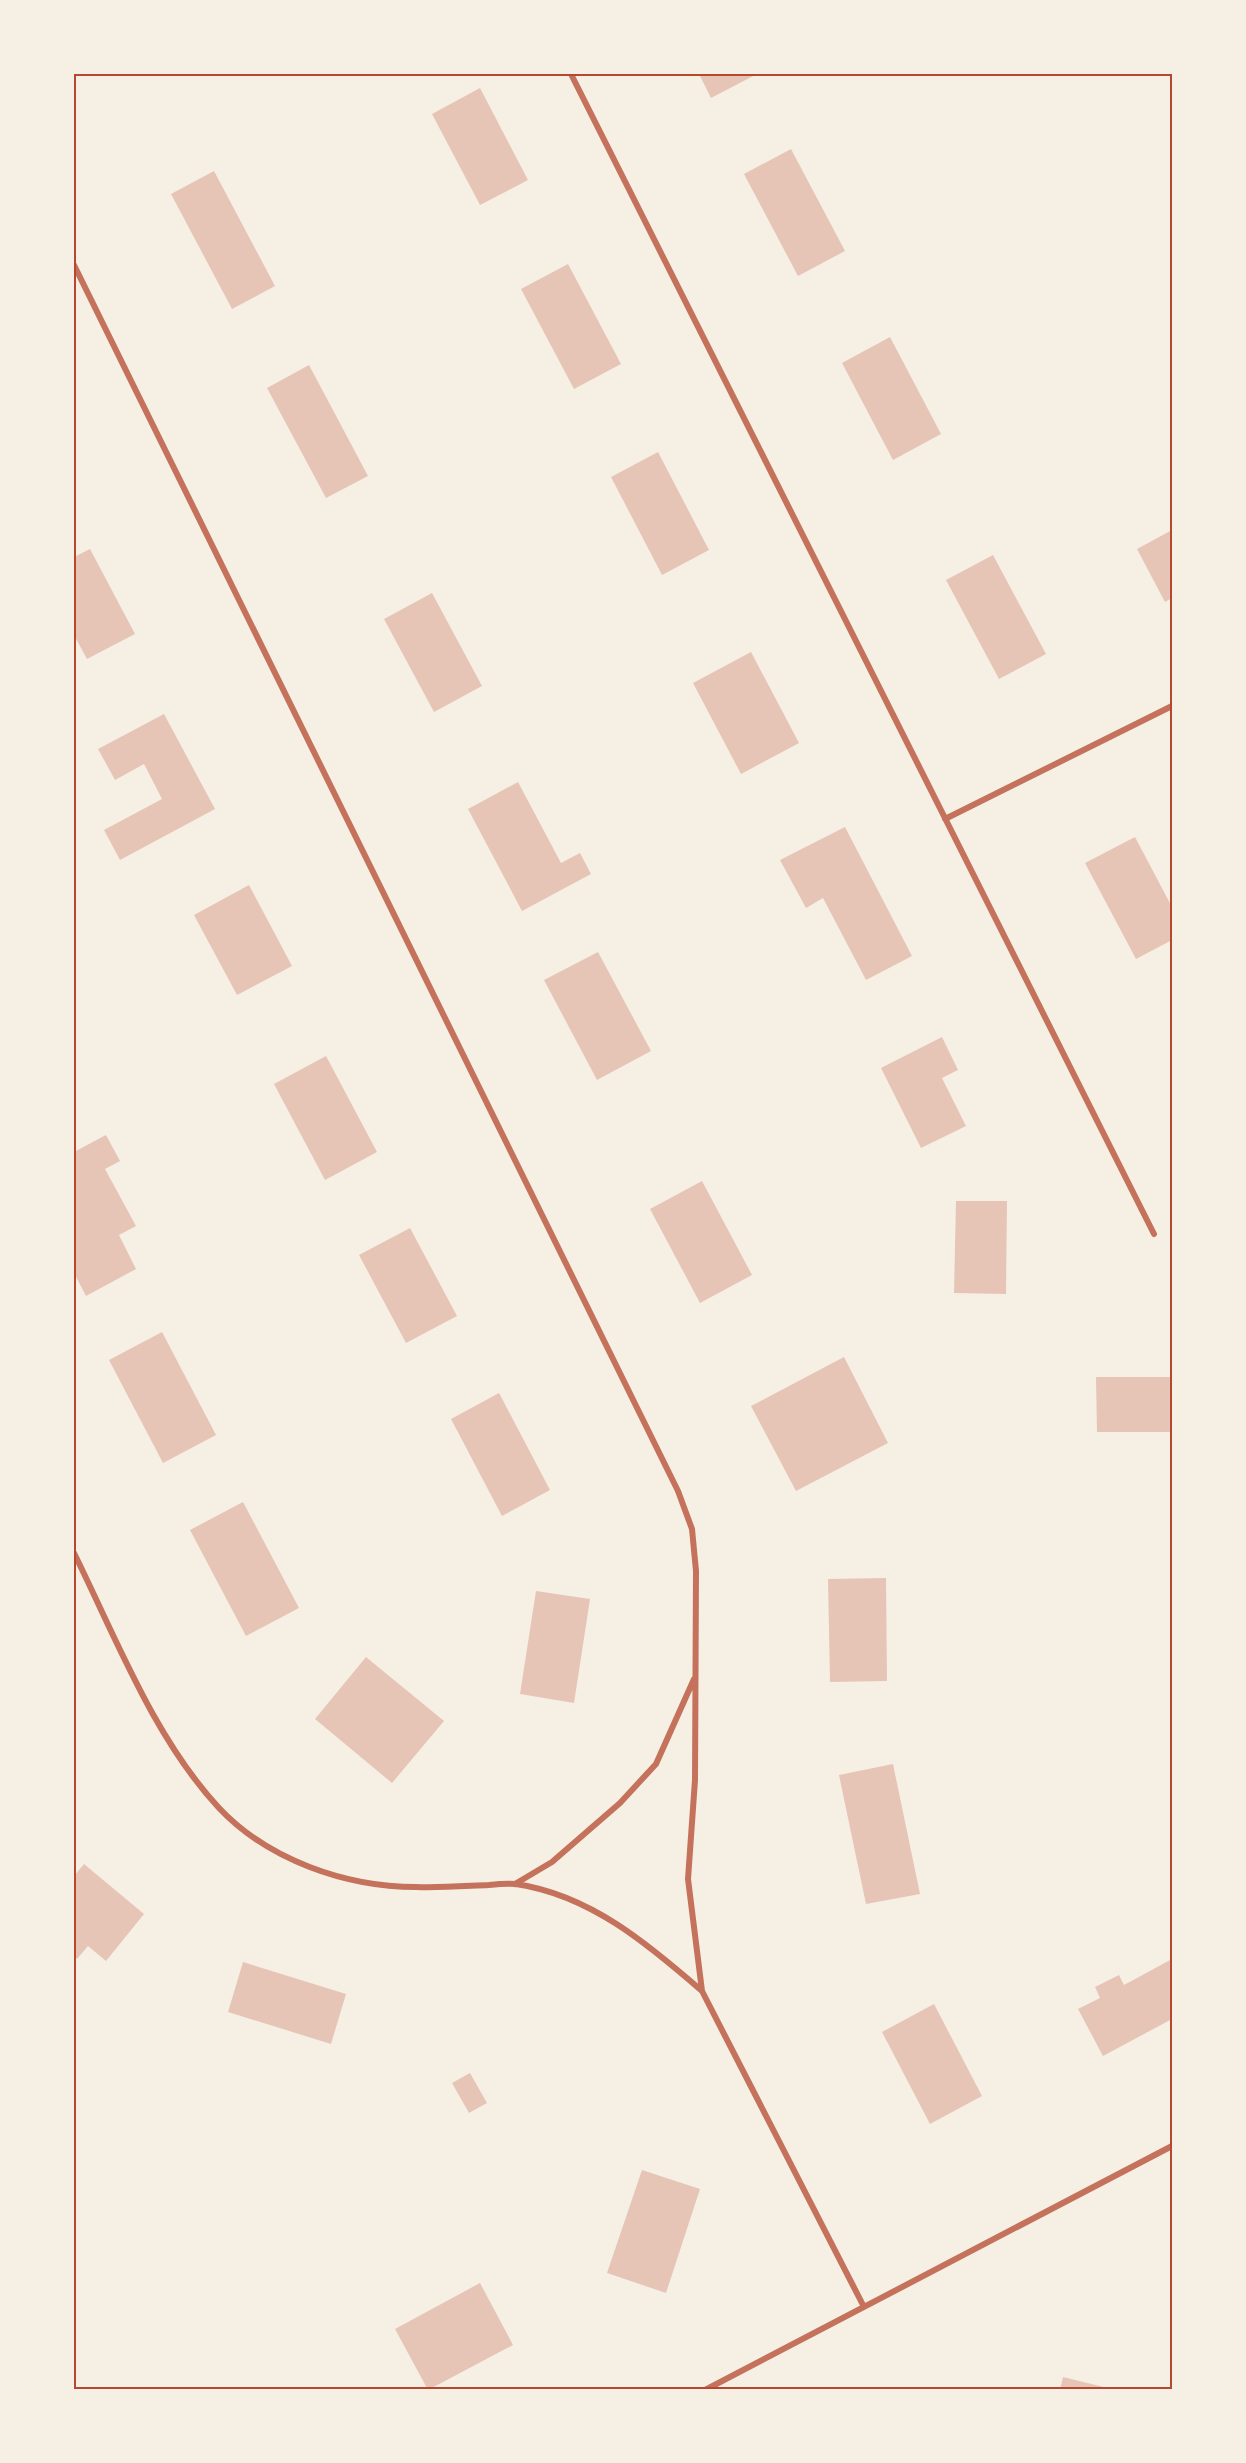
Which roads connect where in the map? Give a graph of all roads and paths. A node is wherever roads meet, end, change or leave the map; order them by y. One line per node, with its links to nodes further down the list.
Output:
1 (572, 74): 4 (street)
2 (74, 265): 7 (street)
3 (1173, 706): 4 (street)
4 (945, 819): 5 (street)
5 (1154, 1234)
6 (74, 1553): 8 (street)
7 (695, 1676): 8 (street); 9 (street)
8 (515, 1884): 9 (street)
9 (702, 1991): 11 (street)
10 (1173, 2146): 11 (street)
11 (864, 2307): 12 (street)
12 (705, 2390)

